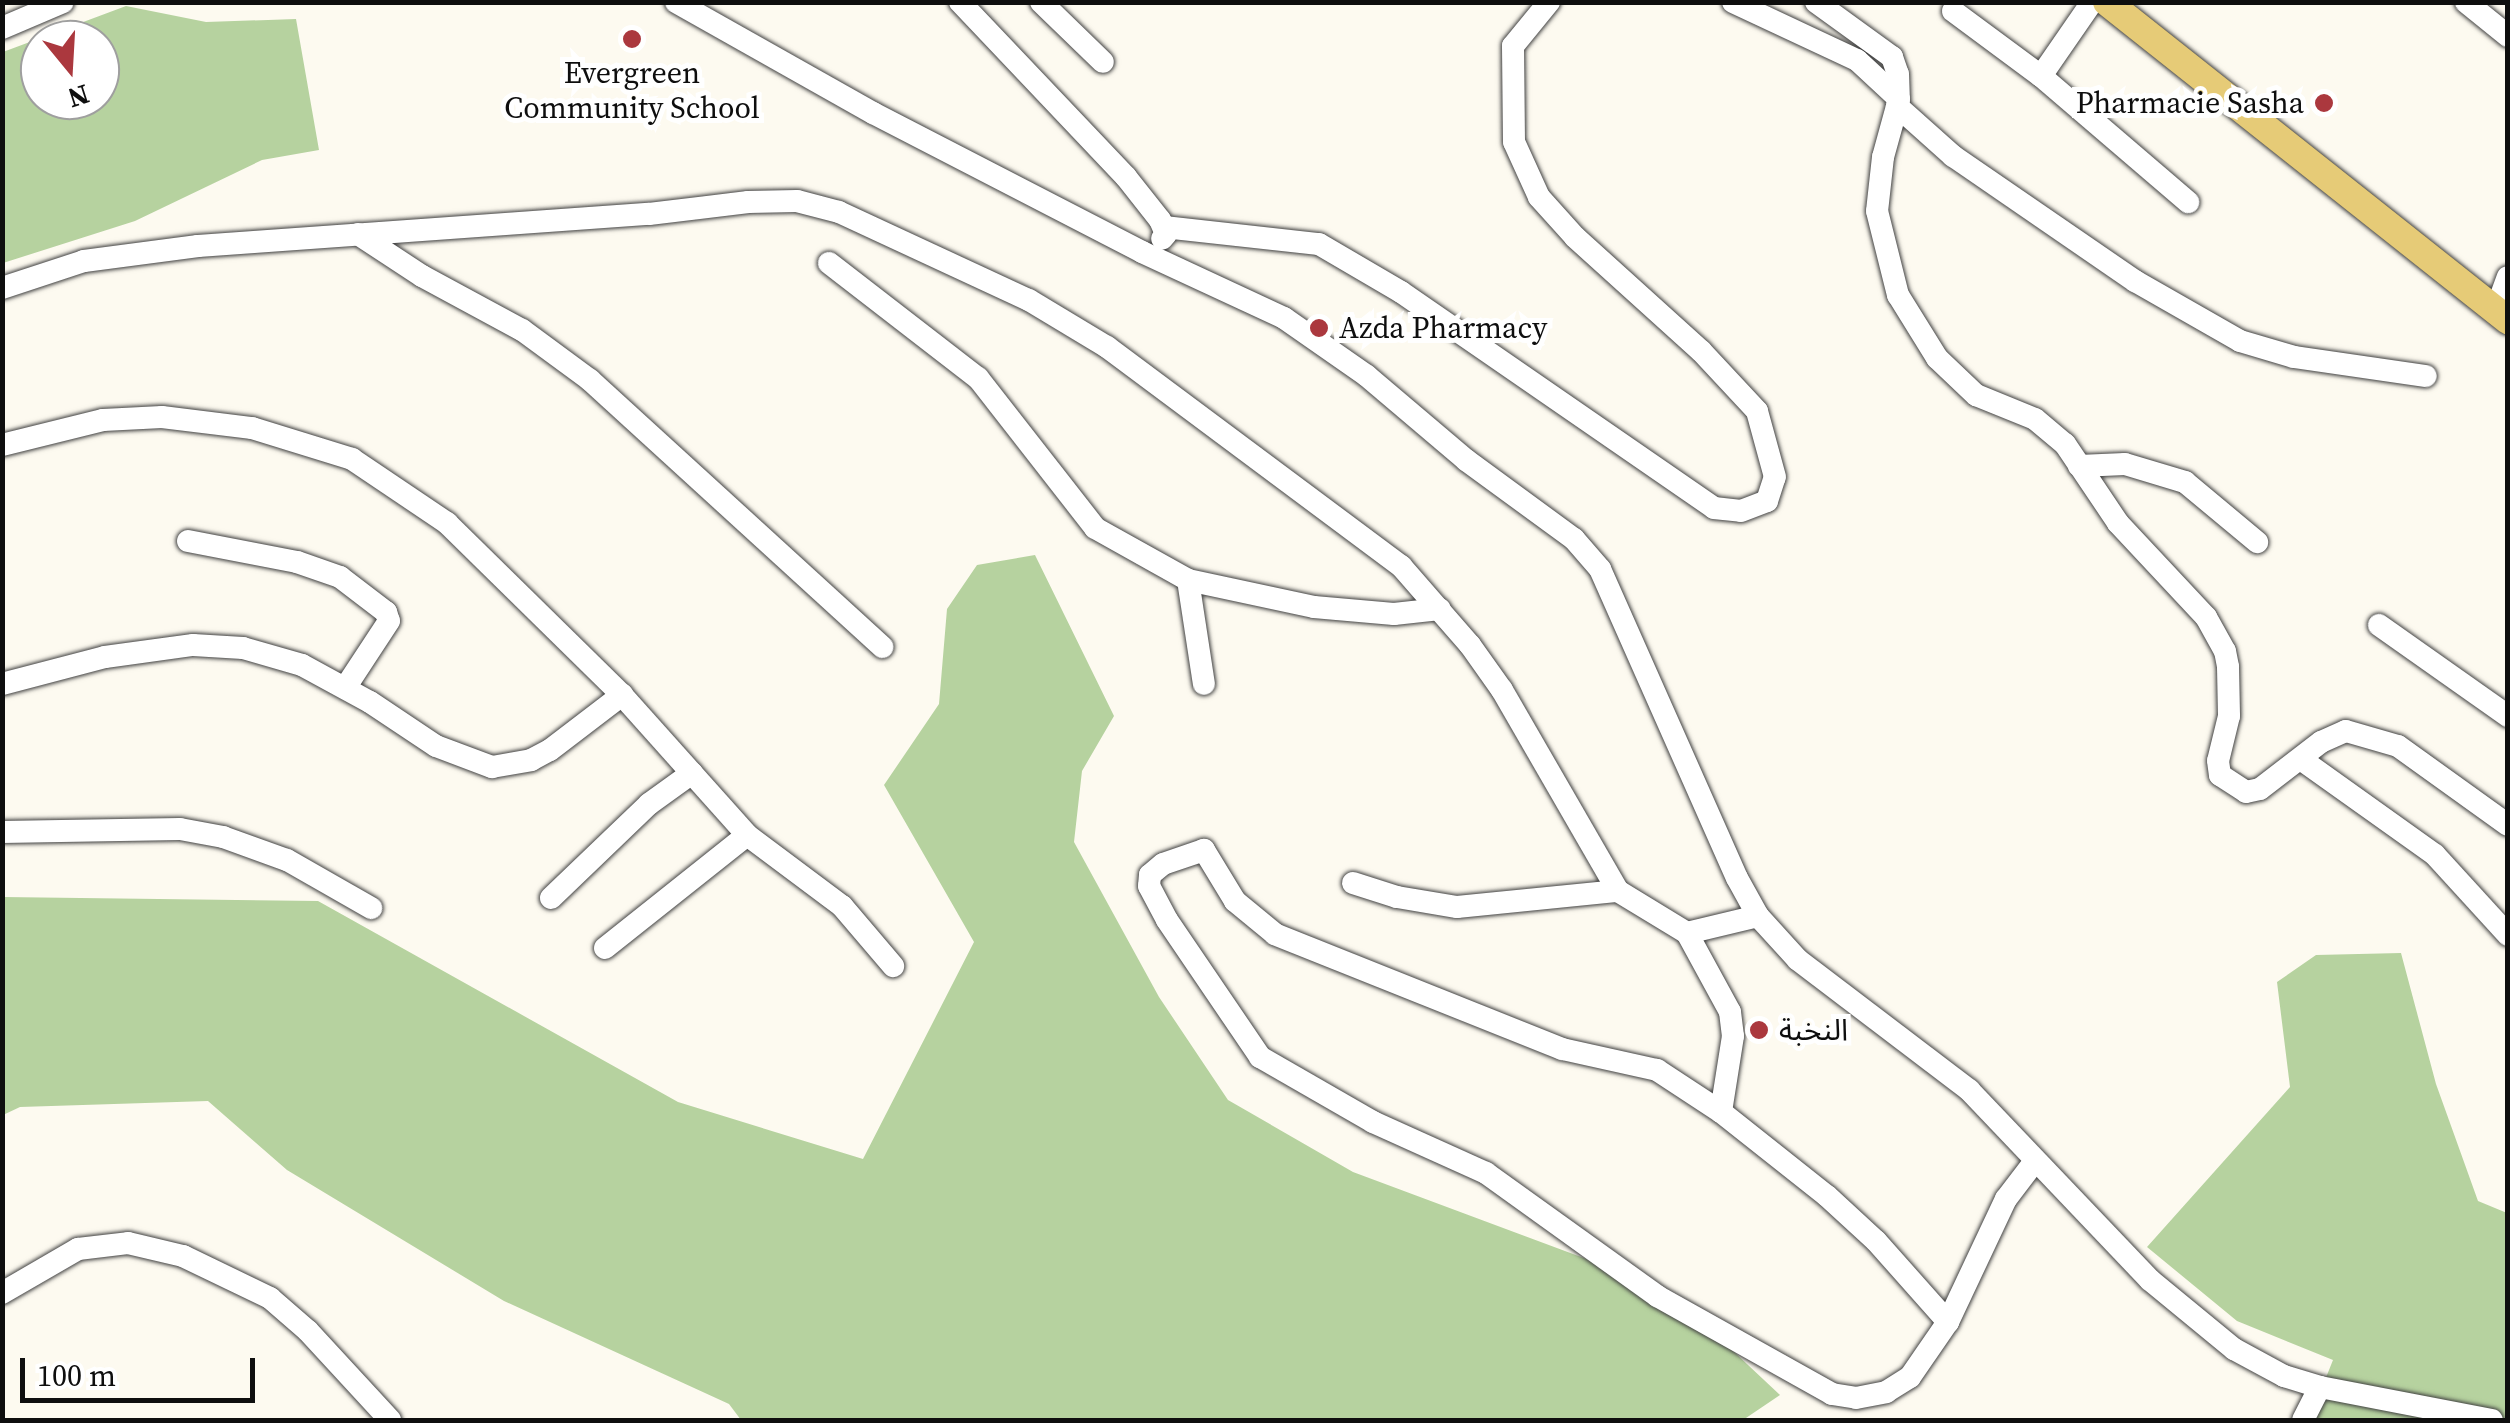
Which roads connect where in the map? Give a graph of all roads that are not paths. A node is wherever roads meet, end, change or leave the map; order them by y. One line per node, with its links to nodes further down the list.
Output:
1 (64, 2): 13 (street)
2 (676, 2): 11 (street)
3 (1041, 2): 15 (street)
4 (1549, 2): 19 (street)
5 (1732, 2): 17 (street)
6 (1816, 2): 17 (street)
7 (2092, 2): 16 (street)
8 (2107, 2): 25 (main road)
9 (2466, 2): 14 (street)
10 (970, 6): 19 (street)
11 (703, 10): 21 (street)
12 (1954, 12): 16 (street)
13 (2, 28)
14 (2508, 36)
15 (1103, 62)
16 (2041, 76): 18 (street)
17 (1898, 102): 26 (street); 28 (street)
18 (2188, 202)
19 (1164, 227): 21 (street)
20 (358, 234): 24 (street); 32 (street); 34 (street)
21 (1142, 252): 49 (street)
22 (829, 264): 31 (street)
23 (2508, 277): 25 (street)
24 (2, 288)
25 (2501, 316)
26 (2426, 376)
27 (2, 446): 38 (street)
28 (2080, 466): 30 (street); 40 (street)
29 (188, 541): 37 (street)
30 (2258, 542)
31 (1188, 580): 32 (street); 36 (street)
32 (1440, 609): 46 (street)
33 (2380, 625): 39 (street)
34 (882, 647)
35 (2, 684): 37 (street)
36 (1204, 684)
37 (345, 688): 38 (street)
38 (622, 695): 41 (street)
39 (2508, 716)
40 (2302, 760): 42 (street); 51 (street)
41 (692, 773): 44 (street); 47 (street)
42 (2508, 825)
43 (2, 832): 48 (street)
44 (747, 834): 52 (street); 53 (street)
45 (1352, 883): 46 (street)
46 (1618, 891): 50 (street)
47 (551, 898)
48 (371, 908)
49 (1758, 916): 50 (street); 55 (street)
50 (1687, 933): 54 (street)
51 (2508, 935)
52 (605, 948)
53 (893, 966)
54 (1721, 1112): 57 (street); 57 (street)
55 (2035, 1161): 57 (street); 58 (street)
56 (2, 1293): 59 (street)
57 (1948, 1322)
58 (2320, 1388): 60 (street); 61 (street)
59 (390, 1420)
60 (2303, 1420)
61 (2492, 1420)

